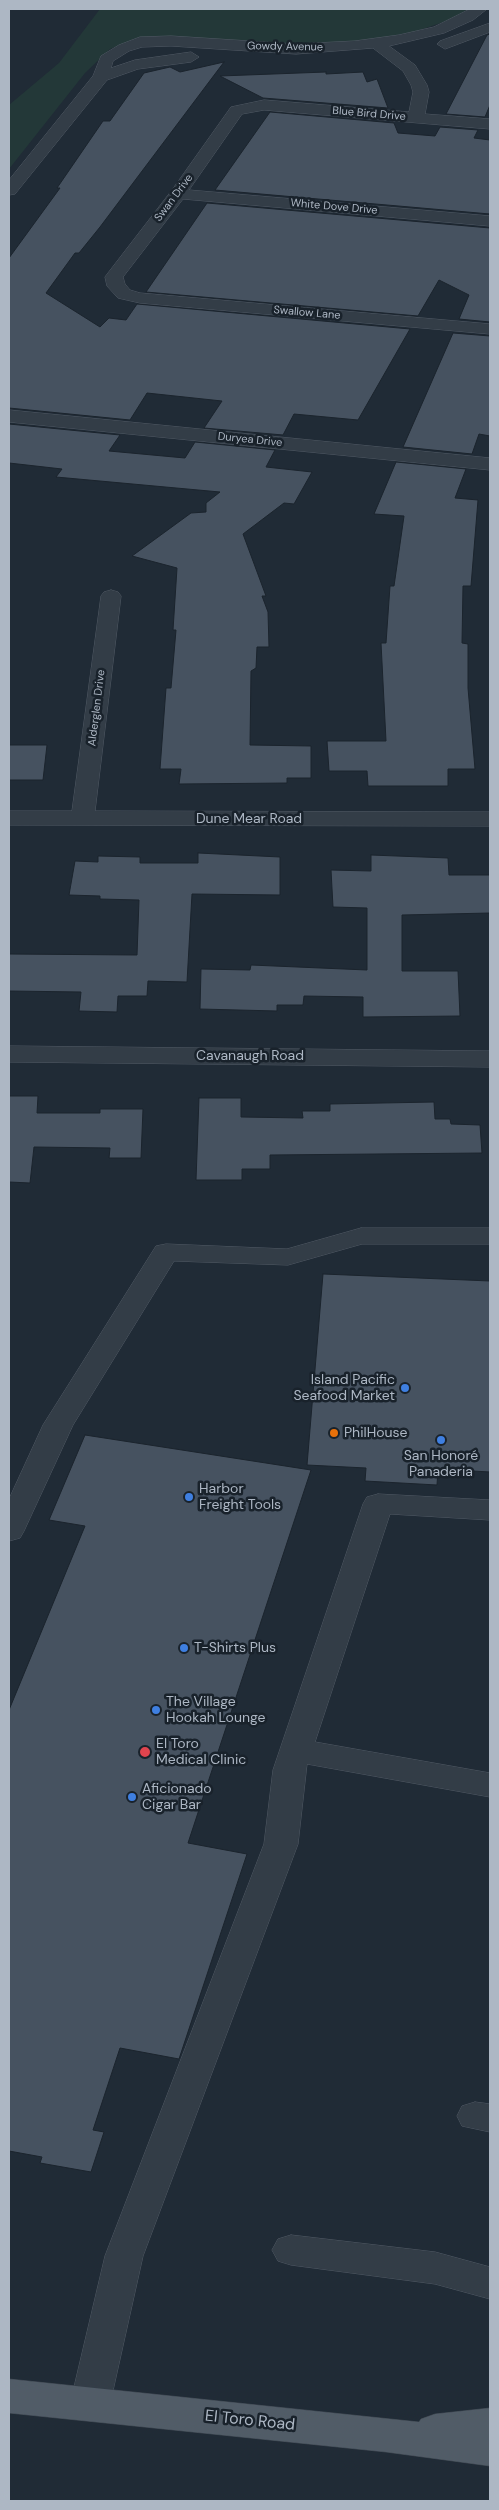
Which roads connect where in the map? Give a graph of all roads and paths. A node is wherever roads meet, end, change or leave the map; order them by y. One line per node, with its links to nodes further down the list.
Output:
1 (480, 9): 3 (street, Gowdy Avenue)
2 (490, 27): 4 (street, Gowdy Avenue)
3 (377, 44): 4 (street); 5 (street, Gowdy Avenue)
4 (390, 54): 5 (street, Gowdy Avenue); 7 (street)
5 (101, 77): 9 (street, Gowdy Avenue)
6 (248, 106): 7 (street, Blue Bird Drive); 10 (street, Swan Drive)
7 (416, 118): 8 (street, Blue Bird Drive)
8 (490, 124)
9 (9, 190)
10 (178, 194): 11 (street, White Dove Drive); 12 (street, Swan Drive)
11 (490, 221)
12 (124, 294): 13 (street, Swallow Lane)
13 (490, 329)
14 (9, 416): 15 (street, Duryea Drive)
15 (490, 464)
16 (111, 596): 18 (street, Alderglen Drive)
17 (9, 818): 18 (street, Dune Mear Road)
18 (83, 819): 19 (street, Dune Mear Road)
19 (490, 819)
20 (9, 1054): 21 (street, Cavanaugh Road)
21 (490, 1059)
22 (490, 1236): 24 (street)
23 (490, 1510): 25 (street)
24 (9, 1531)
25 (296, 1750): 26 (street); 30 (street)
26 (490, 1785)
27 (290, 2250): 28 (street)
28 (490, 2283)
29 (9, 2396): 30 (main road, El Toro Road)
30 (90, 2404): 32 (main road, El Toro Road)
31 (490, 2425): 32 (main road)
32 (386, 2435): 33 (main road, El Toro Road)
33 (490, 2449)

